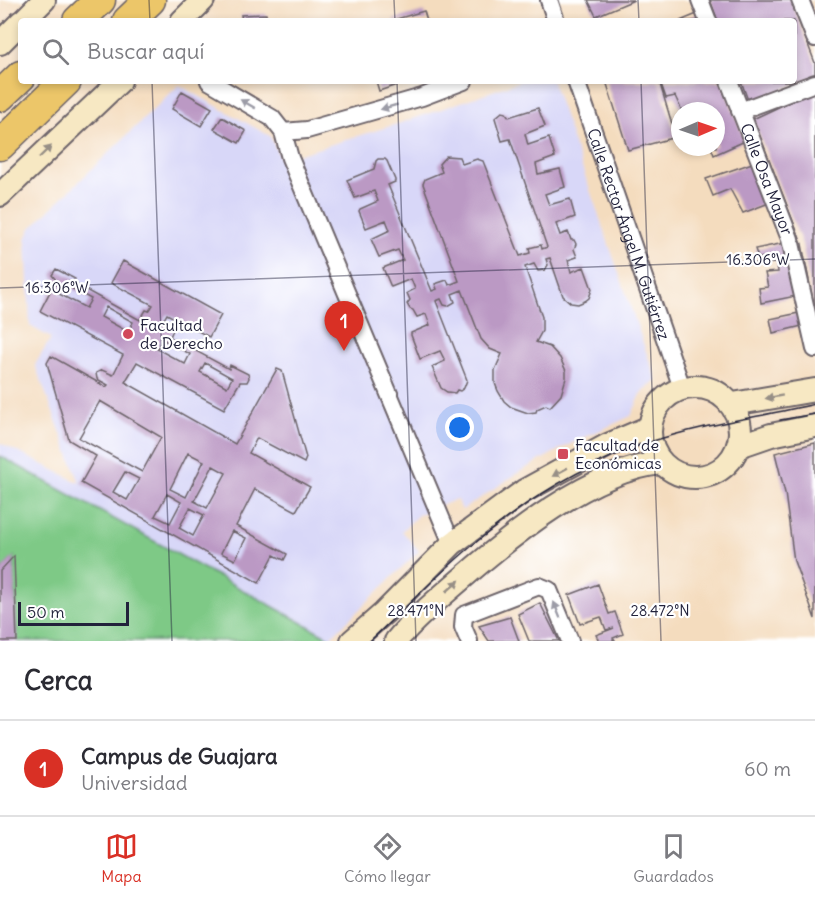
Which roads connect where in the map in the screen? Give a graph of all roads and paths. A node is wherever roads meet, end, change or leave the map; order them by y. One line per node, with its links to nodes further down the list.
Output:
1 (44, 0): 7 (street)
2 (100, 0): 8 (highway)
3 (150, 0): 9 (highway)
4 (549, 0): 10 (street)
5 (700, 0): 11 (street)
6 (800, 0): 13 (street)
7 (26, 18)
8 (81, 18)
9 (131, 18)
10 (555, 18)
11 (707, 18)
12 (18, 26): 14 (street)
13 (815, 38)
14 (0, 43)
15 (18, 79): 23 (highway)
16 (815, 83): 24 (street)
17 (63, 84): 26 (highway)
18 (117, 84): 27 (street, one-way to 18)
19 (213, 84): 25 (street, one-way to 19)
20 (456, 84): 25 (street, one-way to 25)
21 (577, 84): 29 (street, Calle Rector Ángel M. Gutiérrez)
22 (730, 84): 24 (street, Calle Osa Mayor)
23 (0, 96)
24 (740, 111): 28 (street, Calle Osa Mayor)
25 (283, 132): 36 (street)
26 (0, 145)
27 (0, 195)
28 (815, 349)
29 (682, 388): 31 (street); 33 (street)
30 (815, 390): 31 (street, one-way to 31)
31 (733, 404): 34 (street)
32 (815, 426): 34 (street)
33 (650, 427): 35 (street); 36 (street, one-way to 36)
34 (739, 446): 35 (street)
35 (662, 463): 38 (street, one-way to 35)
36 (452, 544): 37 (street)
37 (352, 641)
38 (396, 641)
39 (469, 641): 40 (street, one-way to 39)
40 (570, 641)

